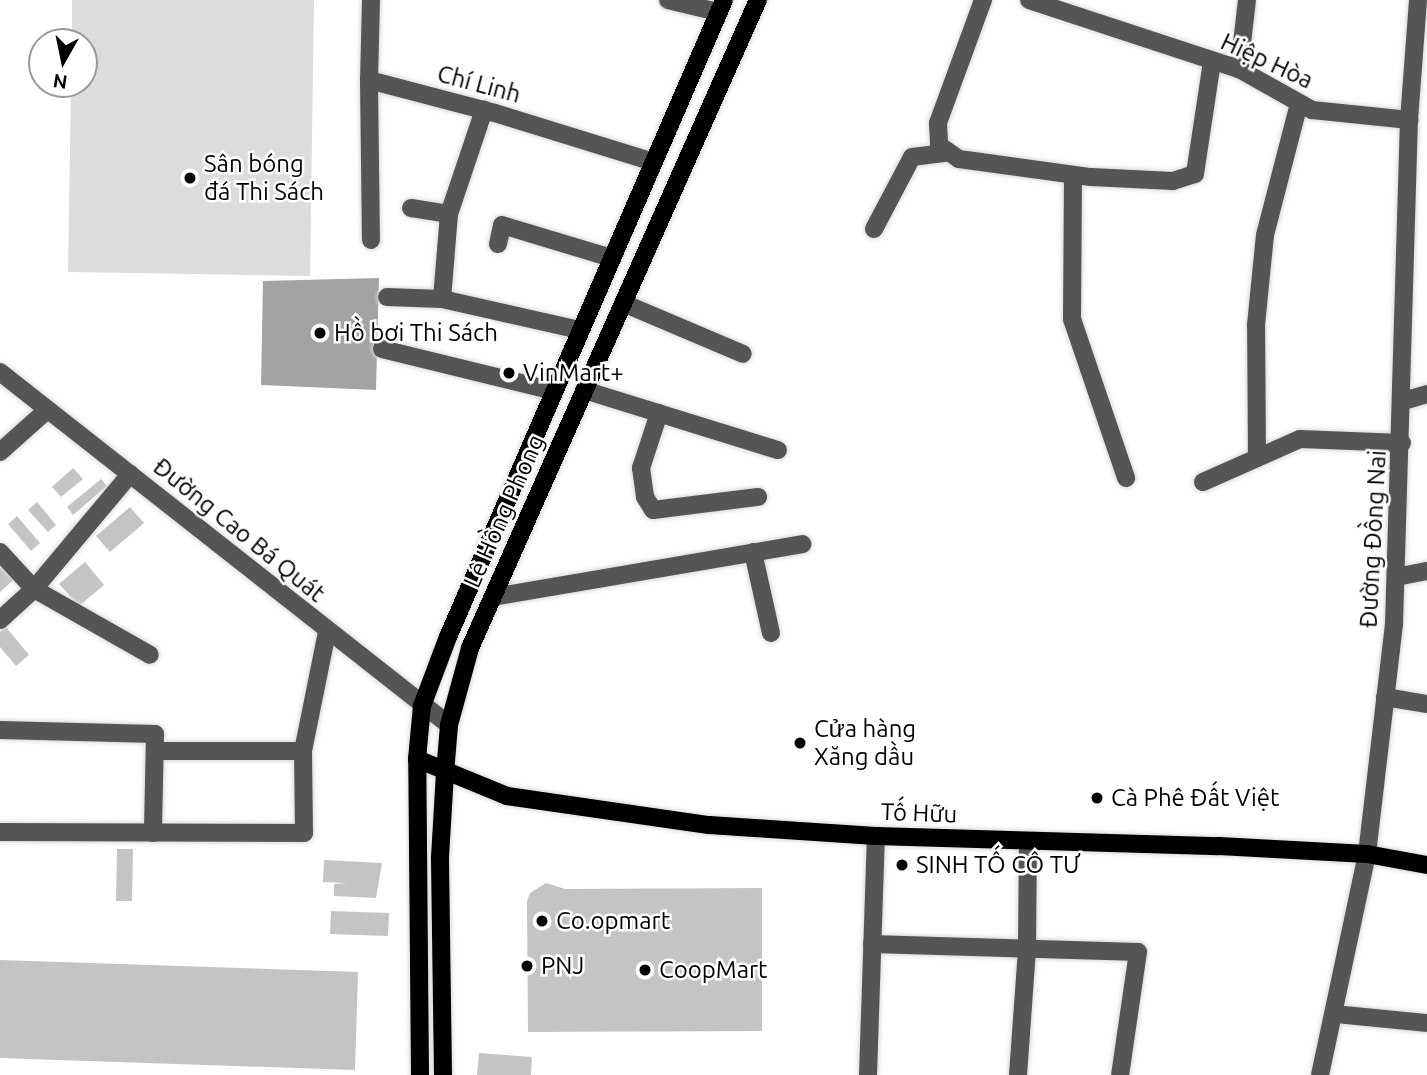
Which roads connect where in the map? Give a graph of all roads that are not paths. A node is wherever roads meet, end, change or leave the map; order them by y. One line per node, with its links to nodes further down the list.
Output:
1 (372, 0): 11 (street)
2 (668, 0): 8 (street)
3 (758, 0): 26 (main road, Lê Hồng Phong)
4 (983, 0): 15 (street)
5 (1029, 0): 9 (street, Hiệp Hòa)
6 (1247, 0): 10 (street)
7 (1418, 0): 14 (street, Đường Đồng Nai)
8 (721, 6): 16 (main road, Lê Hồng Phong)
9 (1212, 61): 10 (street, Hiệp Hòa); 17 (street)
10 (1239, 69): 12 (street, Hiệp Hòa)
11 (369, 80): 13 (street, Chí Linh); 21 (street)
12 (1299, 104): 14 (street, Hiệp Hòa); 40 (street)
13 (484, 110): 16 (street, Chí Linh); 19 (street)
14 (1409, 120): 34 (street, Đường Đồng Nai)
15 (946, 153): 17 (street); 20 (street)
16 (653, 162): 23 (main road, Lê Hồng Phong)
17 (1073, 176): 42 (street)
18 (411, 208): 19 (street)
19 (450, 214): 25 (street)
20 (874, 229)
21 (371, 240)
22 (498, 244): 23 (street)
23 (611, 258): 27 (main road, Lê Hồng Phong)
24 (387, 297): 25 (street)
25 (442, 299): 27 (street)
26 (623, 303): 29 (street); 31 (main road, Lê Hồng Phong)
27 (580, 330): 32 (main road, Lê Hồng Phong)
28 (382, 349): 32 (street)
29 (743, 354)
30 (0, 372): 35 (street, Đường Cao Bá Quát)
31 (584, 390): 36 (street); 51 (main road, Lê Hồng Phong)
32 (554, 391): 58 (main road, Lê Hồng Phong)
33 (1427, 394): 34 (street)
34 (1404, 401): 37 (street, Đường Đồng Nai)
35 (46, 411): 39 (street); 41 (street, Đường Cao Bá Quát)
36 (659, 414): 38 (street); 44 (street)
37 (1402, 443): 40 (street); 49 (street, Đường Đồng Nai)
38 (778, 450)
39 (0, 452)
40 (1257, 458): 43 (street)
41 (130, 474): 50 (street); 53 (street, Đường Cao Bá Quát)
42 (1126, 478)
43 (1203, 482)
44 (758, 497)
45 (803, 544): 47 (street)
46 (0, 552): 50 (street)
47 (753, 552): 51 (street); 54 (street)
48 (1427, 571): 49 (street)
49 (1396, 577): 56 (street, Đường Đồng Nai)
50 (34, 589): 52 (street); 55 (street)
51 (493, 597): 59 (main road, Lê Hồng Phong)
52 (0, 620)
53 (327, 632): 58 (street, Đường Cao Bá Quát); 62 (street)
54 (771, 633)
55 (150, 655)
56 (1385, 697): 57 (street); 69 (street, Đường Đồng Nai)
57 (1427, 704)
58 (422, 706): 59 (street, Đường Cao Bá Quát); 63 (main road, Lê Hồng Phong)
59 (449, 725): 64 (main road, Lê Hồng Phong)
60 (0, 730): 61 (street)
61 (155, 751): 62 (street); 66 (street)
62 (303, 751): 66 (street)
63 (417, 760): 64 (main road, Tố Hữu); 75 (main road, Lê Hồng Phong)
64 (445, 773): 67 (main road, Tố Hữu); 76 (main road, Lê Hồng Phong)
65 (0, 832): 66 (street)
66 (153, 833)
67 (876, 836): 68 (main road, Tố Hữu); 71 (street)
68 (1028, 841): 69 (main road, Tố Hữu); 72 (street)
69 (1367, 854): 70 (main road, Tố Hữu); 73 (street, Đường Đồng Nai)
70 (1427, 865)
71 (872, 944): 72 (street); 77 (street)
72 (1027, 949): 78 (street); 79 (street)
73 (1335, 1014): 74 (street); 80 (street, Đường Đồng Nai)
74 (1427, 1023)
75 (421, 1075)
76 (443, 1075)
77 (868, 1075)
78 (1017, 1075)
79 (1120, 1075)
80 (1320, 1075)

